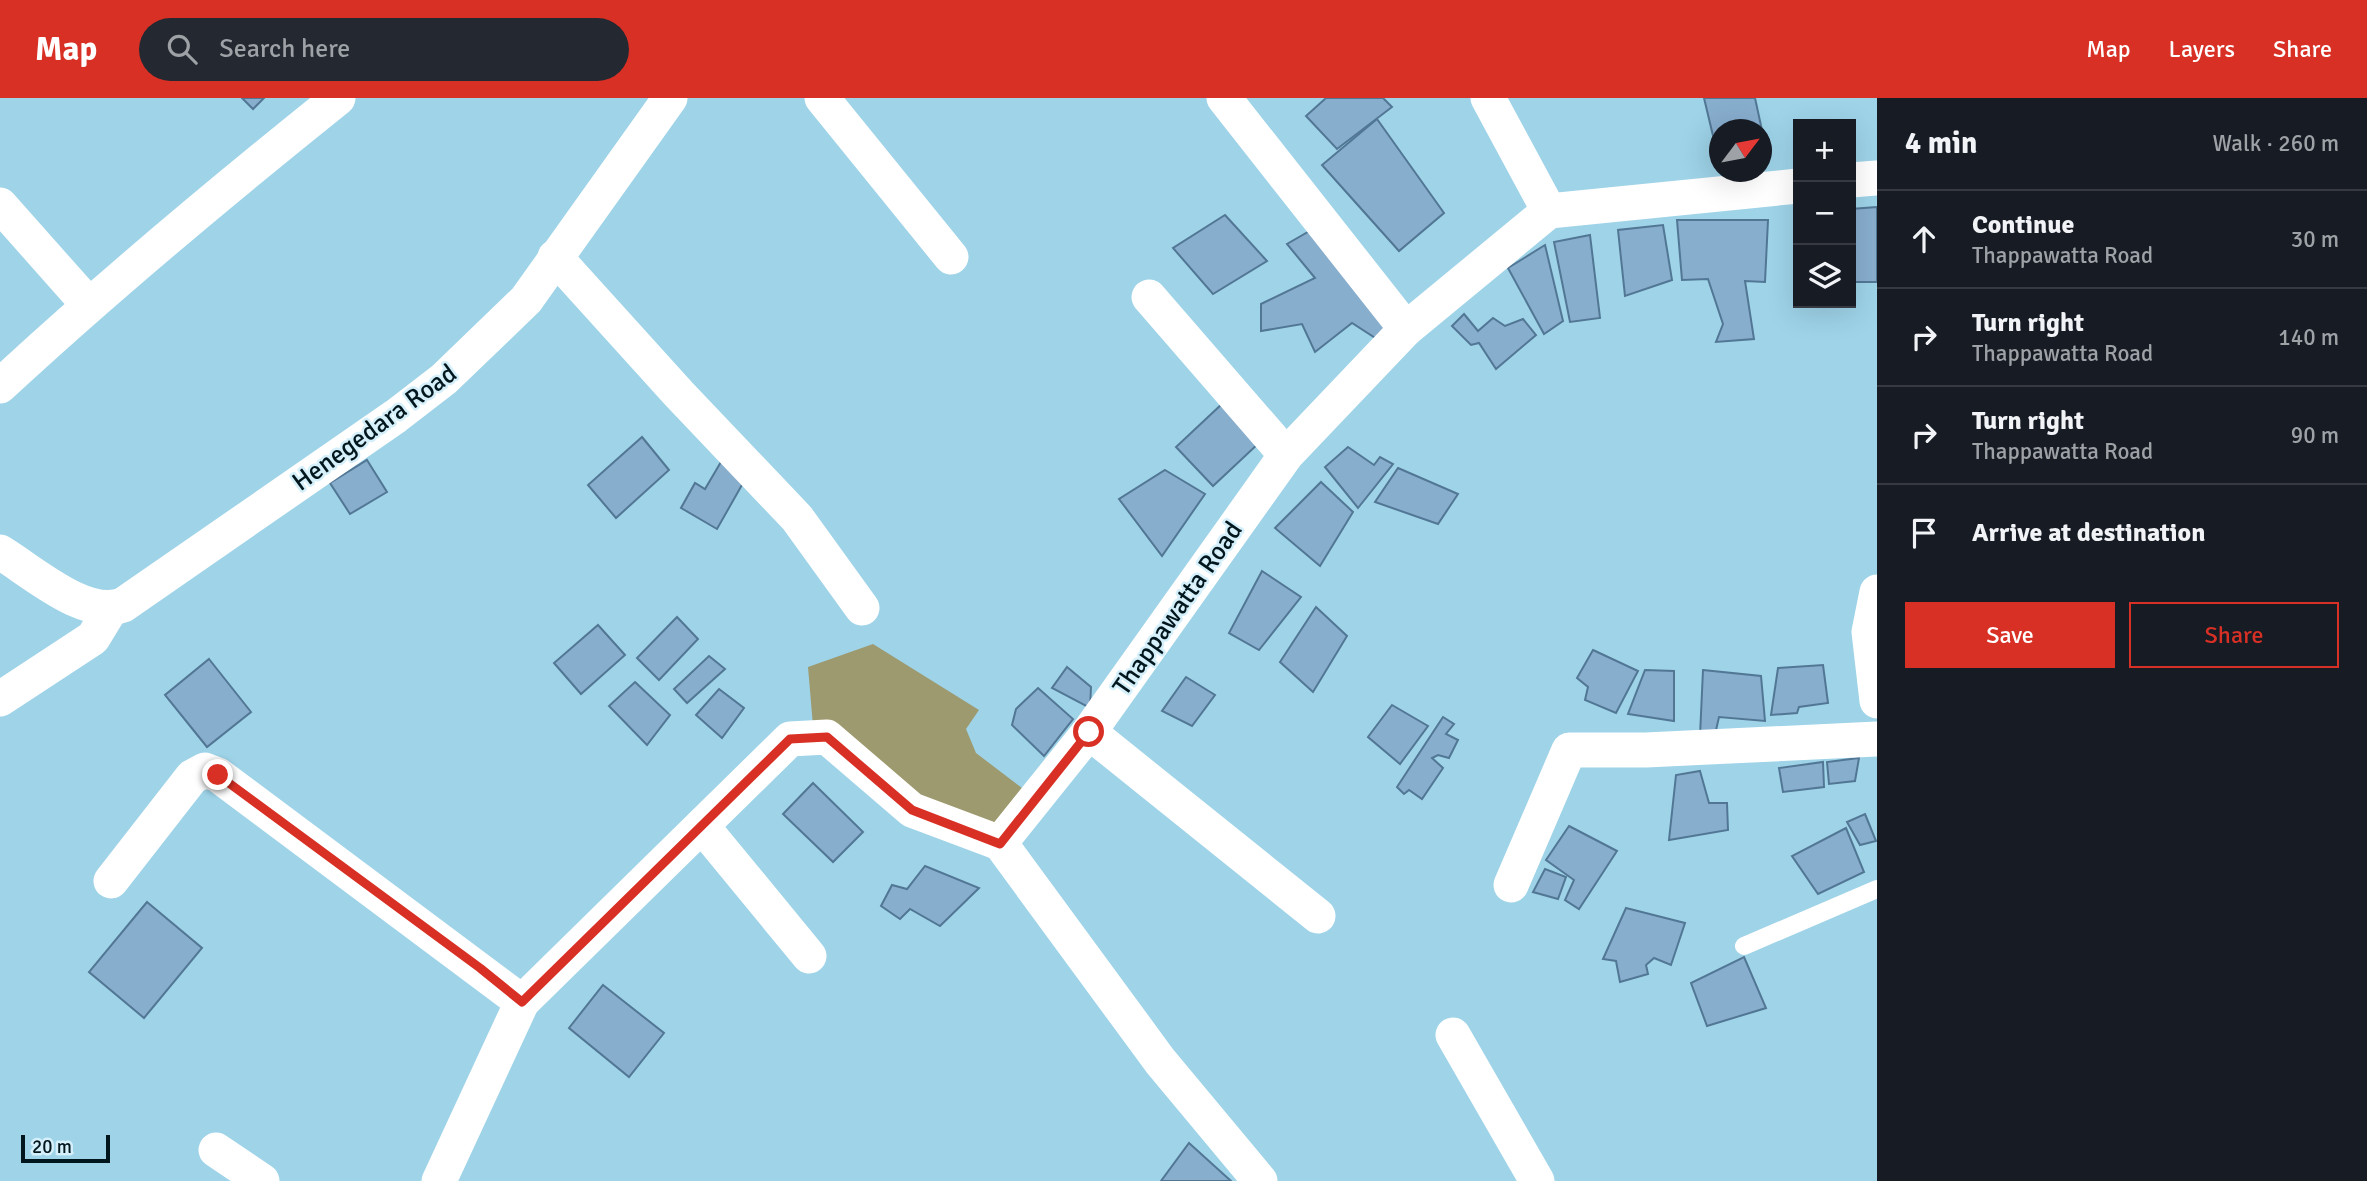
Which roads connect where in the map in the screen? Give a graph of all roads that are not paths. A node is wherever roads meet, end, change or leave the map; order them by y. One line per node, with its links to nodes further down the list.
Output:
1 (338, 98): 14 (street)
2 (670, 98): 11 (street, Henegedara Road)
3 (822, 98): 12 (street)
4 (1224, 98): 15 (street)
5 (1488, 98): 10 (street)
6 (1877, 178): 7 (street)
7 (1856, 180)
8 (1793, 187): 10 (street)
9 (0, 205): 14 (street)
10 (1549, 211): 15 (street, Thappawatta Road)
11 (555, 257): 20 (street); 21 (street, Henegedara Road)
12 (951, 257)
13 (1149, 297): 17 (street)
14 (88, 304): 16 (street)
15 (1406, 329): 17 (street, Thappawatta Road)
16 (0, 386)
17 (1286, 455): 24 (street, Thappawatta Road)
18 (0, 552): 21 (street)
19 (1877, 592): 23 (street)
20 (862, 608)
21 (110, 610): 22 (street)
22 (0, 699)
23 (1877, 701)
24 (1089, 732): 27 (street, Thappawatta Road); 31 (street)
25 (1877, 738): 29 (street)
26 (702, 826): 27 (street); 33 (street); 34 (street)
27 (1000, 844): 39 (street)
28 (111, 881): 34 (street)
29 (1511, 884)
30 (1877, 889): 32 (lane)
31 (1318, 916)
32 (1744, 946)
33 (809, 956)
34 (522, 1002): 38 (street)
35 (1453, 1035): 40 (street)
36 (216, 1150): 37 (street)
37 (262, 1181)
38 (439, 1181)
39 (1260, 1181)
40 (1537, 1181)

